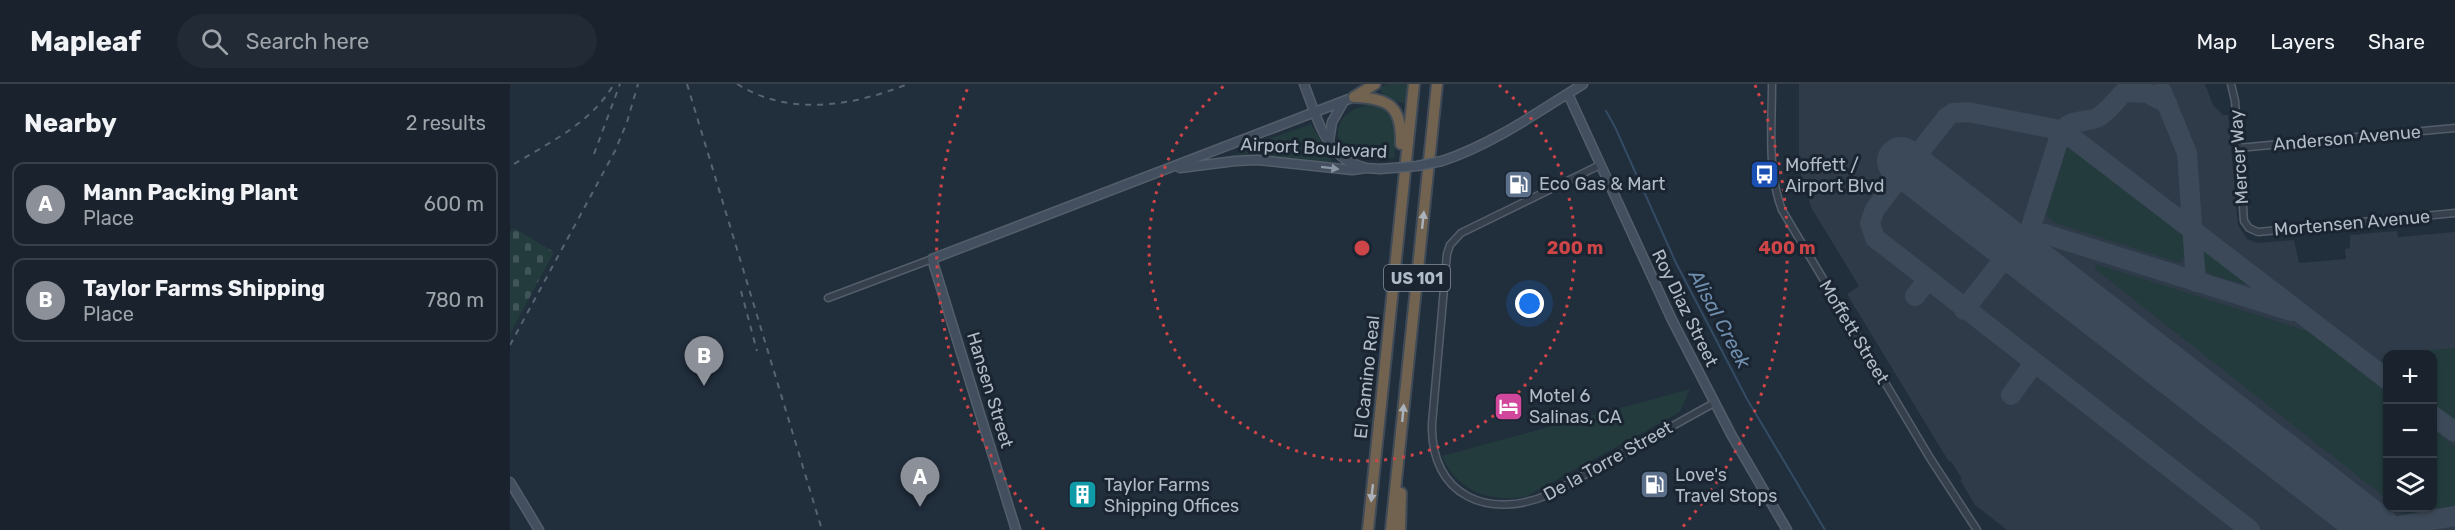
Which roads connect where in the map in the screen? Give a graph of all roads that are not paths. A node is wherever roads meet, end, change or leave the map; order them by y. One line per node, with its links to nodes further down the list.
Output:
1 (1304, 84): 10 (main road)
2 (1375, 84): 9 (highway)
3 (1414, 84): 18 (highway, El Camino Real / US 101)
4 (1437, 84): 23 (highway, US 101, one-way to 4)
5 (1584, 84): 8 (main road, Airport Boulevard)
6 (1772, 84): 31 (street, Moffett Street)
7 (2231, 84): 13 (street, Mercer Way)
8 (1568, 94): 14 (main road, Roy Diaz Street); 15 (main road, Airport Boulevard, bridge)
9 (1349, 99): 10 (main road, Airport Boulevard); 12 (main road); 18 (highway)
10 (1315, 111): 12 (main road); 16 (main road, Airport Boulevard)
11 (2455, 128): 13 (street, Anderson Avenue)
12 (1329, 141): 15 (main road)
13 (2238, 148): 19 (street, Mercer Way)
14 (1600, 165): 22 (main road, Roy Diaz Street); 22 (street, De la Torre Street)
15 (1366, 168): 16 (main road, Airport Boulevard, one-way to 15)
16 (1168, 170): 20 (main road, Airport Boulevard)
17 (2455, 213): 19 (street, Mortensen Avenue)
18 (1399, 226): 27 (highway, El Camino Real / US 101, one-way to 27)
19 (2249, 228)
20 (932, 259): 21 (street, Airport Boulevard); 26 (main road, Hansen Street)
21 (828, 298)
22 (1714, 403): 30 (main road, Roy Diaz Street)
23 (1398, 472): 28 (highway, US 101); 29 (highway)
24 (510, 482): 25 (main road)
25 (539, 530)
26 (1016, 530)
27 (1368, 530)
28 (1391, 530)
29 (1400, 530)
30 (1787, 530)
31 (1977, 530)

